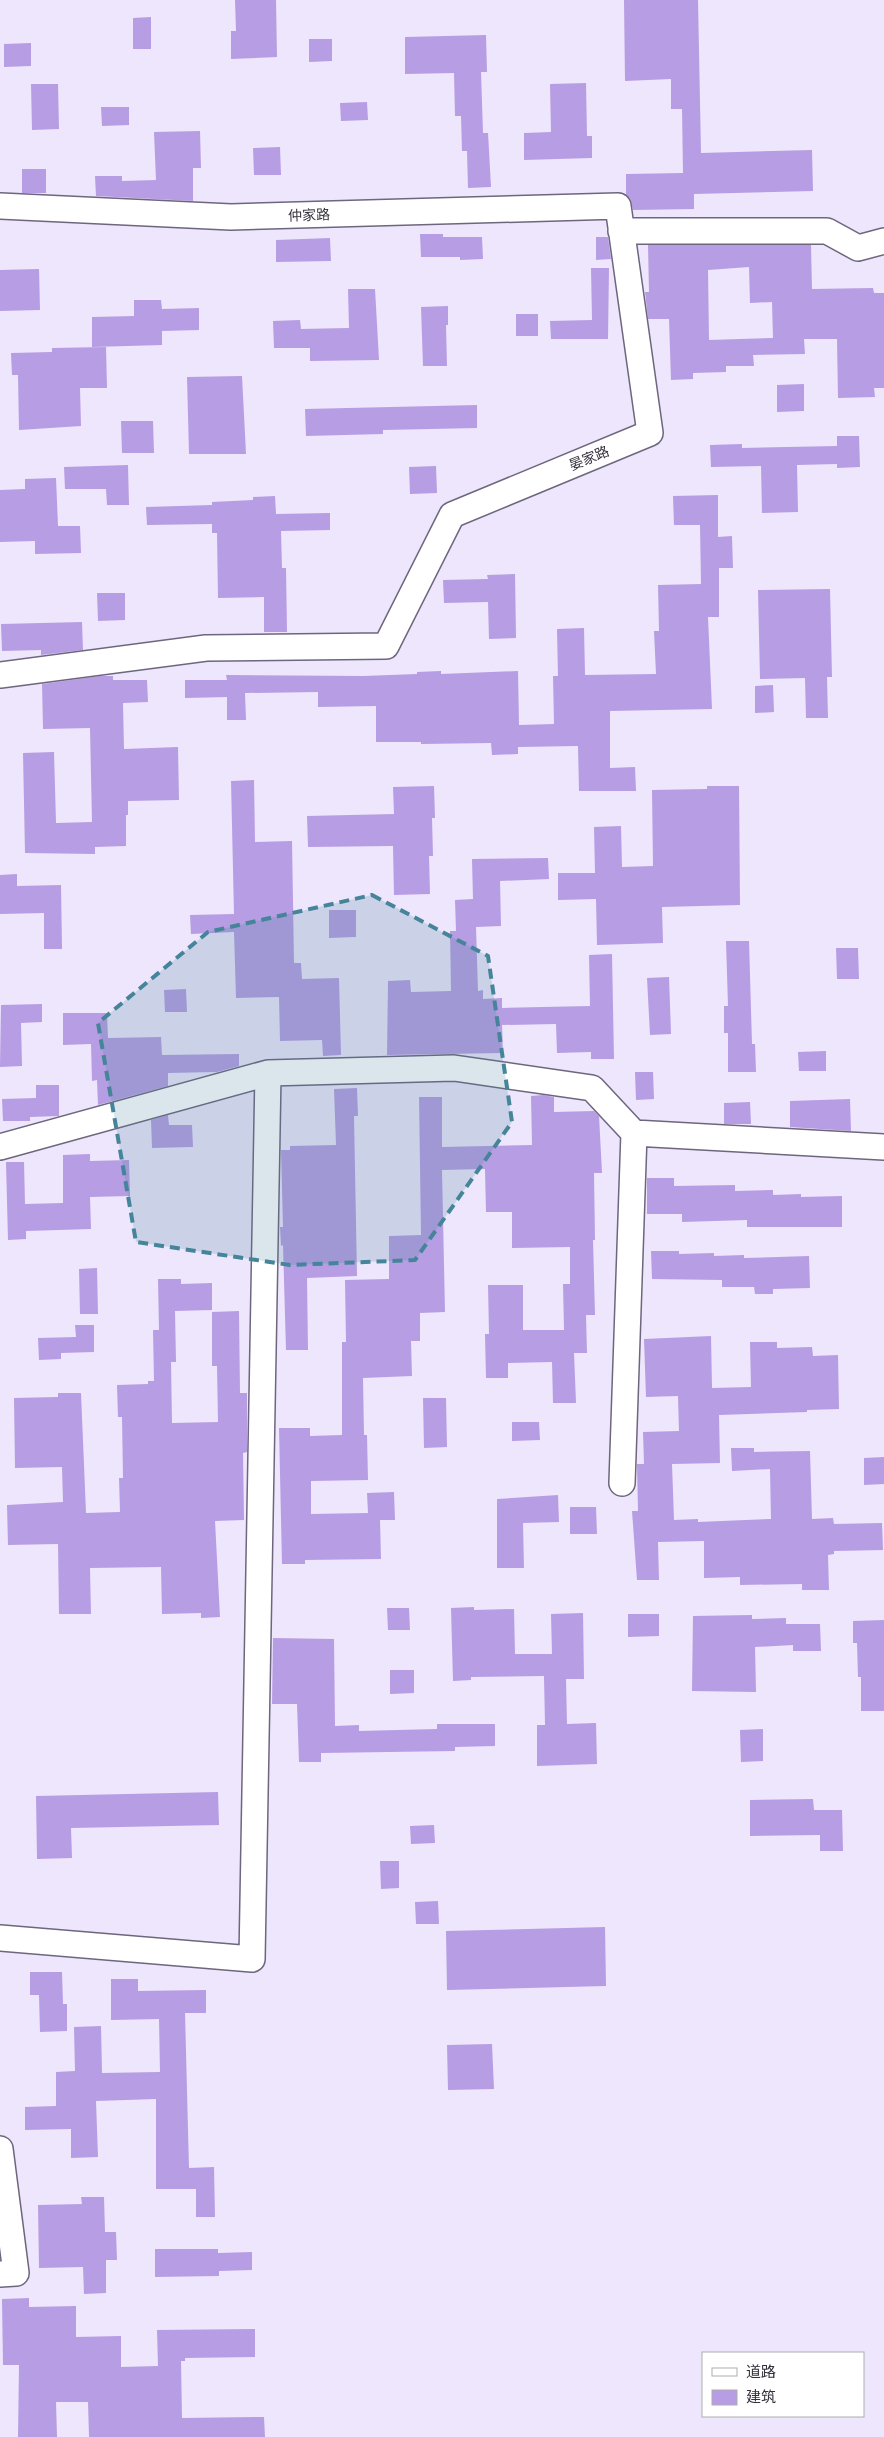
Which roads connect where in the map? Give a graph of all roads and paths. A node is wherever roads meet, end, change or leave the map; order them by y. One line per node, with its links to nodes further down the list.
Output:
1 (0, 206): 2 (street, 仲家路)
2 (618, 206): 3 (street, 晏家路)
3 (621, 232): 4 (street); 5 (street, 晏家路)
4 (884, 241)
5 (0, 675)
6 (268, 1073): 7 (street); 8 (street); 11 (street)
7 (634, 1133): 9 (street); 10 (street)
8 (0, 1147)
9 (884, 1147)
10 (622, 1483)
11 (0, 1938)
12 (0, 2149): 13 (street)
13 (0, 2274)

